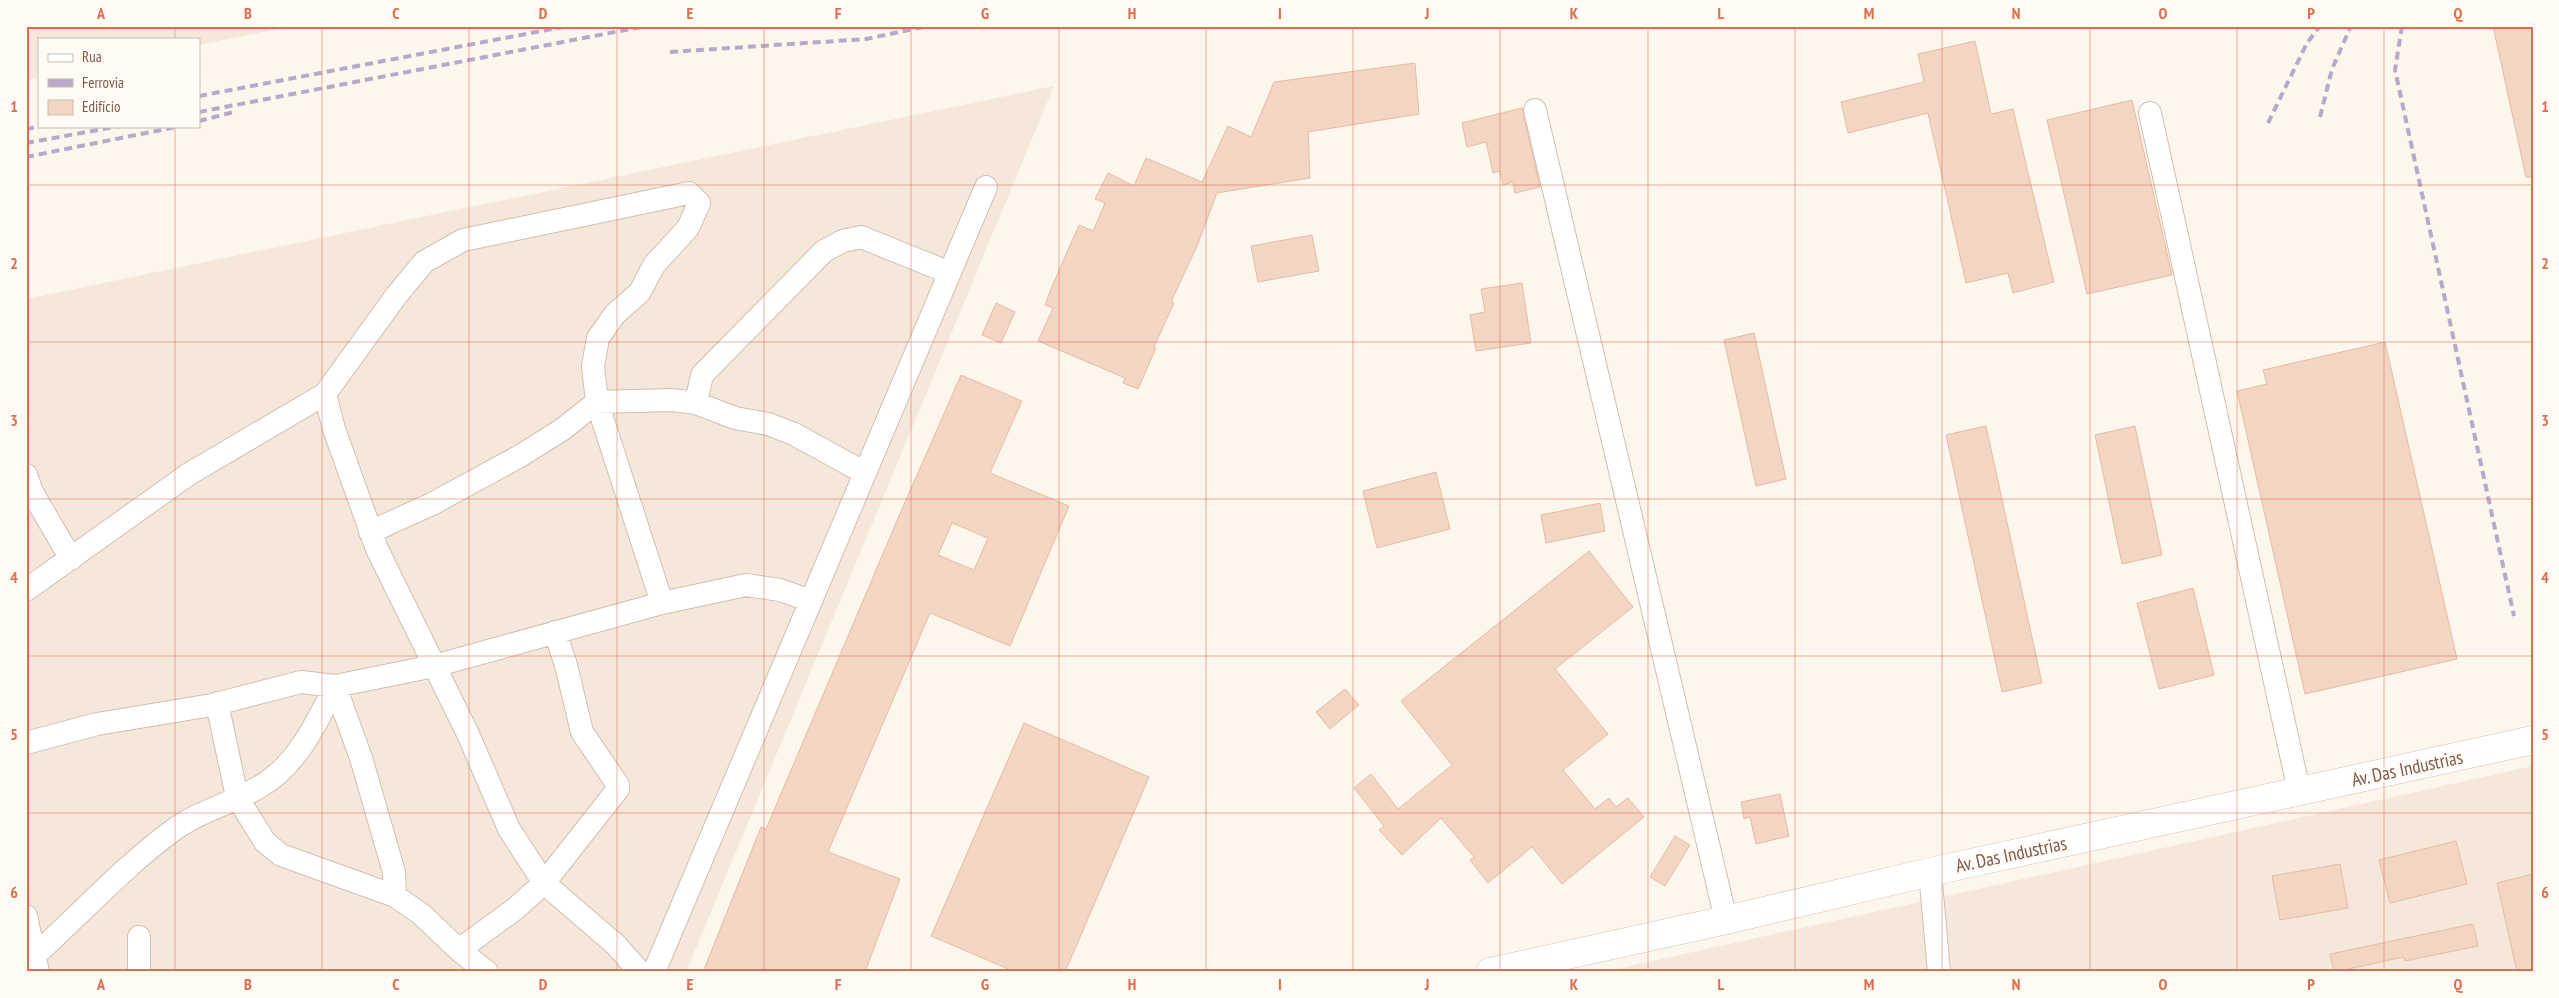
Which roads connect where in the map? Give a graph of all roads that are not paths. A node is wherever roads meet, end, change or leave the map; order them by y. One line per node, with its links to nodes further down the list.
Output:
1 (1535, 110): 27 (street)
2 (2150, 113): 21 (street)
3 (986, 187): 4 (street)
4 (950, 273): 7 (street); 8 (street)
5 (325, 394): 6 (street); 10 (street); 11 (street)
6 (596, 402): 7 (street); 10 (street); 14 (street)
7 (696, 403): 8 (street)
8 (865, 473): 13 (street)
9 (26, 475): 11 (street)
10 (370, 532): 16 (street)
11 (71, 559): 12 (street)
12 (26, 590)
13 (811, 601): 14 (street); 34 (street)
14 (662, 603): 15 (street)
15 (554, 632): 16 (street); 24 (street)
16 (434, 666): 17 (street); 24 (street)
17 (335, 686): 18 (street); 22 (street); 25 (street)
18 (217, 703): 19 (street); 22 (street)
19 (27, 740)
20 (2533, 740): 21 (main road, Av. Das Industrias)
21 (2299, 791): 23 (main road, Av. Das Industrias)
22 (237, 798): 25 (street); 30 (street)
23 (1930, 872): 27 (main road, Av. Das Industrias); 36 (street)
24 (544, 883): 29 (street); 33 (street)
25 (395, 896): 29 (street)
26 (26, 916): 30 (street)
27 (1726, 920): 35 (main road, Av. Das Industrias)
28 (139, 937): 31 (street)
29 (459, 950): 32 (street)
30 (36, 964)
31 (139, 972)
32 (486, 972)
33 (640, 972)
34 (654, 972)
35 (1490, 972)
36 (1940, 972)

